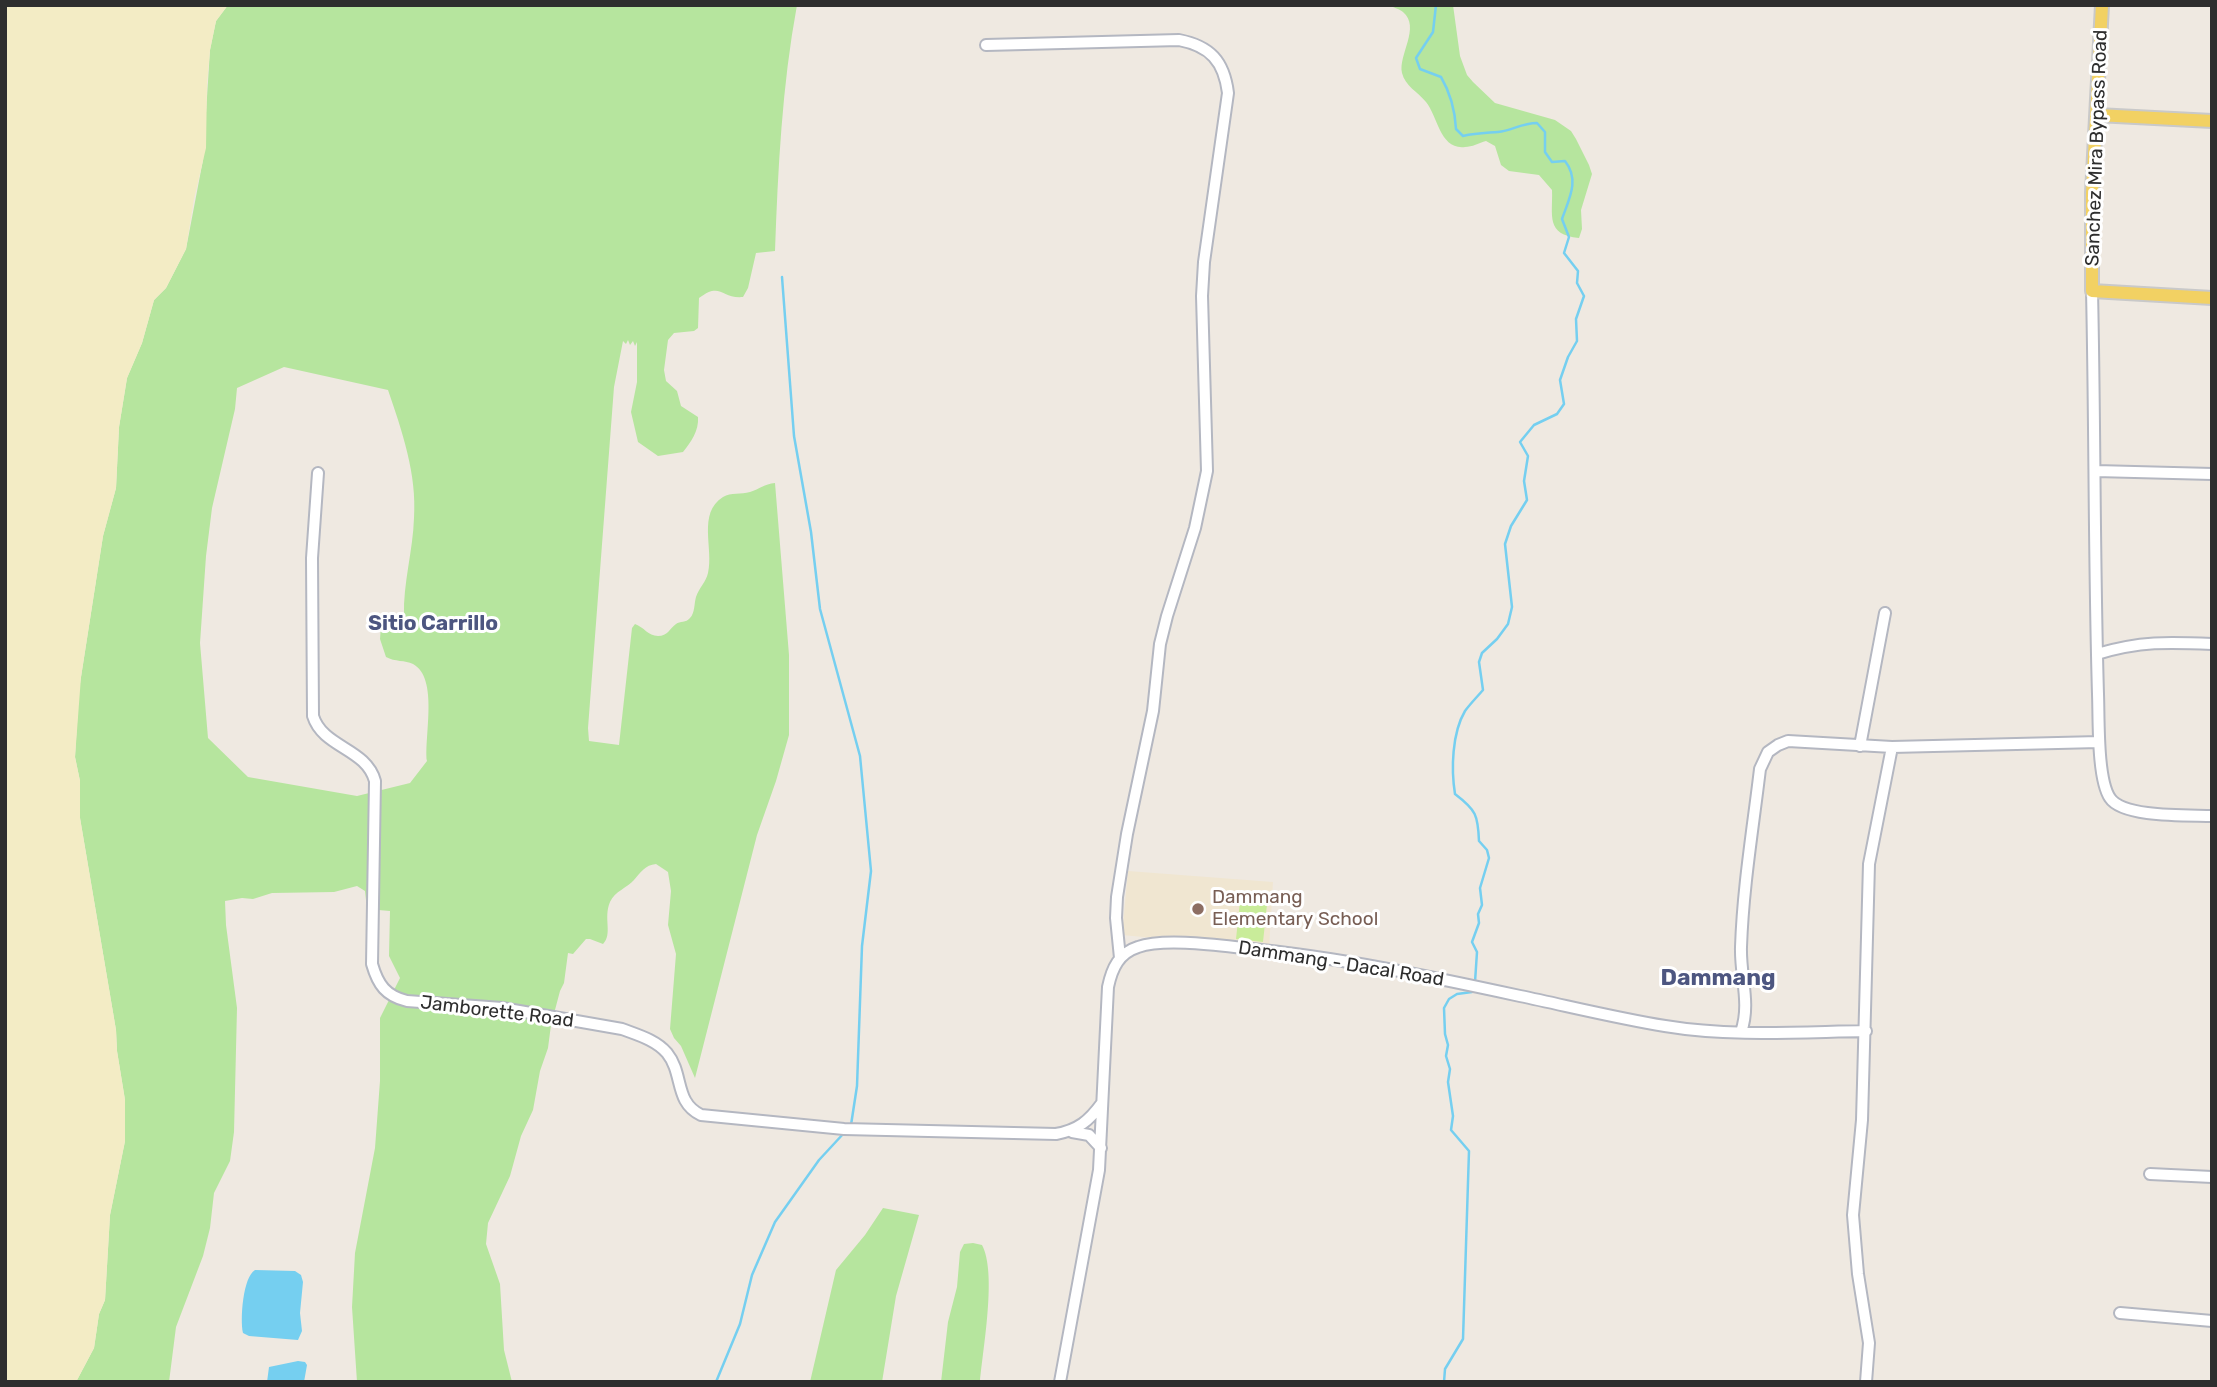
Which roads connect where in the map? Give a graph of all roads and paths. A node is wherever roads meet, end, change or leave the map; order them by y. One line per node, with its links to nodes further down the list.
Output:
1 (2102, 5): 3 (main road, Sanchez Mira Bypass Road)
2 (986, 45): 17 (street)
3 (2097, 115): 4 (main road); 5 (main road, Sanchez Mira Bypass Road)
4 (2212, 121)
5 (2092, 290): 6 (main road); 7 (street)
6 (2212, 298)
7 (2096, 471): 9 (street); 12 (street)
8 (317, 473): 21 (street, Jamborette Road)
9 (2212, 474)
10 (1885, 613): 14 (street)
11 (2212, 644): 12 (street)
12 (2097, 654): 13 (street)
13 (2099, 742): 15 (street); 16 (street)
14 (1860, 746): 15 (street); 19 (street)
15 (1892, 747): 18 (street)
16 (2212, 816)
17 (1120, 958): 19 (street, Dammang - Dacal Road); 20 (street)
18 (1866, 1031): 19 (street, Dammang - Dacal Road); 28 (street)
19 (1741, 1032)
20 (1102, 1103): 21 (street); 22 (street)
21 (1070, 1132): 22 (street)
22 (1101, 1148): 27 (street)
23 (2150, 1174): 24 (street)
24 (2212, 1177)
25 (2120, 1314): 26 (street)
26 (2212, 1321)
27 (1060, 1382)
28 (1866, 1382)

